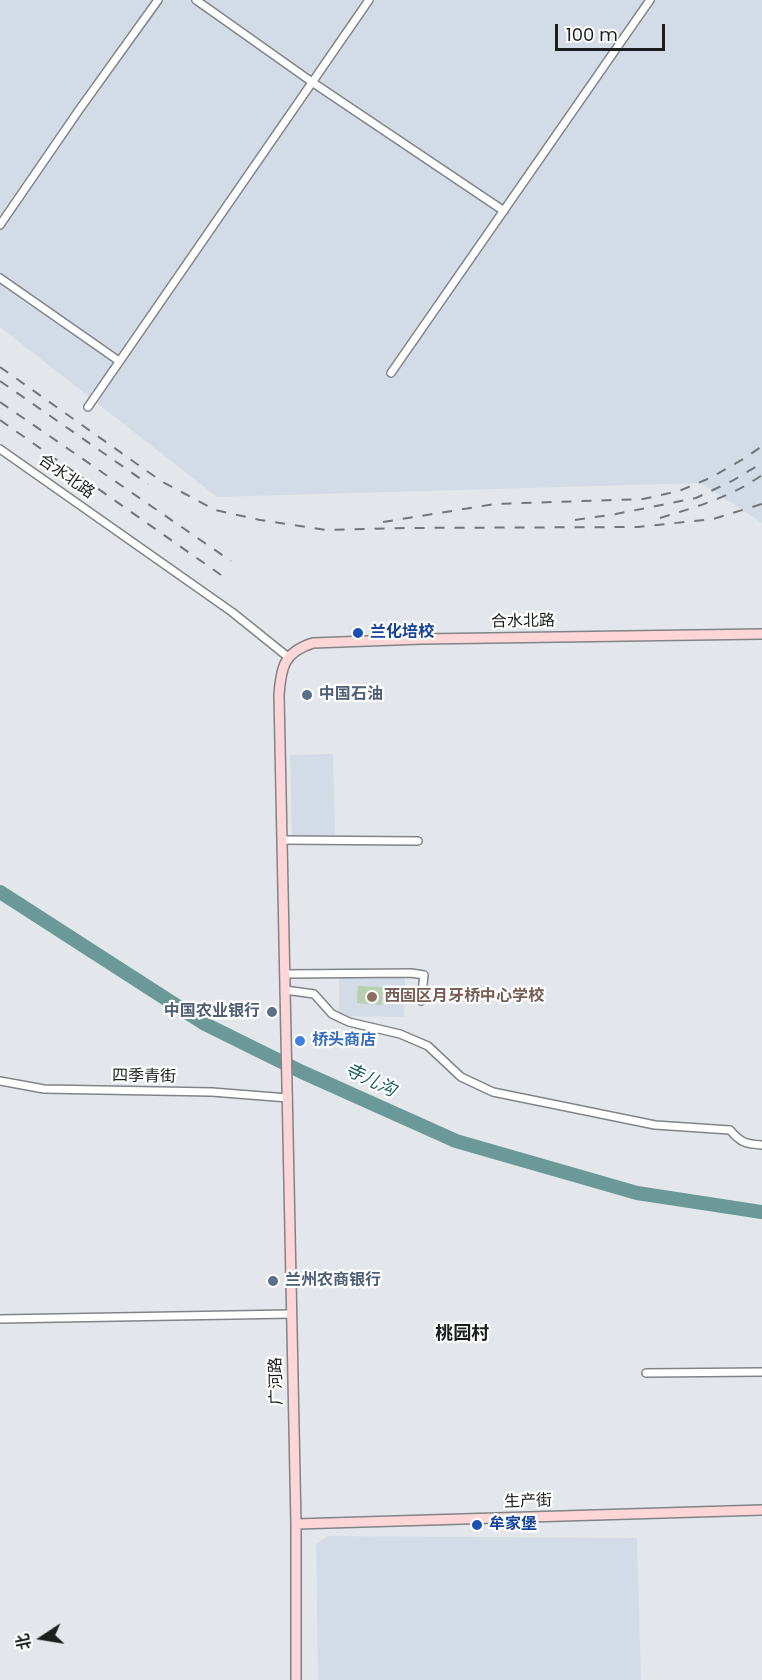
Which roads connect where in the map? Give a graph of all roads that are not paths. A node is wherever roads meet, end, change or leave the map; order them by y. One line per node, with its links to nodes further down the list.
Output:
1 (158, 0): 7 (street)
2 (196, 0): 5 (street)
3 (369, 0): 5 (street)
4 (650, 0): 6 (street)
5 (312, 82): 6 (street); 9 (street)
6 (504, 210): 10 (street)
7 (0, 225)
8 (0, 279): 9 (street)
9 (119, 362): 11 (street)
10 (391, 373)
11 (88, 407)
12 (0, 449): 14 (street, 合水北路)
13 (762, 634): 14 (street, 合水北路)
14 (288, 657): 15 (street)
15 (282, 840): 16 (street); 17 (street)
16 (417, 841)
17 (285, 974): 18 (street); 19 (street)
18 (285, 990): 21 (street, 广河路); 22 (street)
19 (421, 1001)
20 (0, 1081): 21 (street, 四季青街)
21 (288, 1098): 23 (street, 广河路)
22 (762, 1145)
23 (291, 1314): 24 (street); 28 (street, 广河路)
24 (0, 1319)
25 (762, 1372): 26 (street)
26 (646, 1373)
27 (762, 1510): 28 (street, 生产街)
28 (296, 1524): 29 (street, 广河路)
29 (296, 1680)

